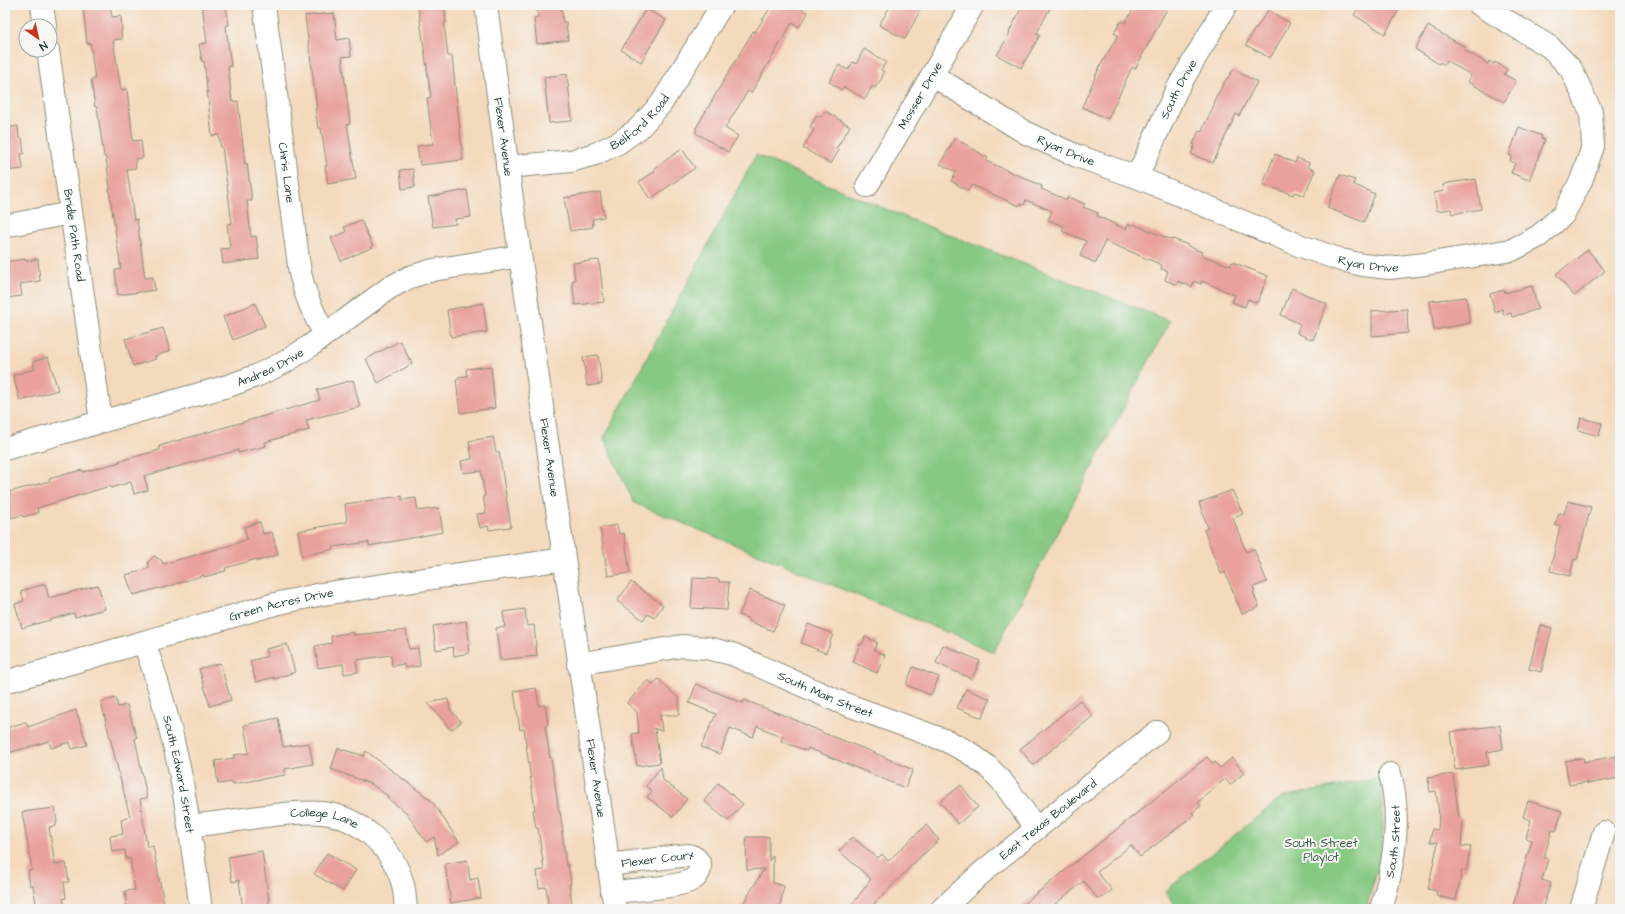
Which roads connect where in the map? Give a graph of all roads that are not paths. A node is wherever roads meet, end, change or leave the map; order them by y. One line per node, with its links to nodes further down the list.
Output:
1 (42, 5): 8 (street)
2 (264, 5): 17 (street, Chris Lane)
3 (486, 5): 11 (street, Flexer Avenue)
4 (722, 5): 11 (street, Belford Road)
5 (973, 5): 10 (street, Mosser Drive)
6 (1226, 5): 12 (street, South Drive)
7 (1480, 5): 12 (street, Ryan Drive)
8 (44, 18)
9 (49, 58): 14 (street, Bridle Path Road)
10 (932, 75): 12 (street, Ryan Drive); 13 (street, Mosser Drive)
11 (507, 167): 16 (street, Flexer Avenue)
12 (1137, 177)
13 (867, 186)
14 (70, 213): 15 (street); 18 (street, Bridle Path Road)
15 (5, 226)
16 (520, 256): 17 (street, Andrea Drive); 20 (street, Flexer Avenue)
17 (325, 334): 18 (street, Andrea Drive)
18 (101, 421): 19 (street, Andrea Drive)
19 (5, 449)
20 (564, 559): 21 (street, Green Acres Drive); 22 (street, Flexer Avenue)
21 (144, 642): 23 (street, Green Acres Drive); 26 (street, South Edward Street)
22 (578, 664): 27 (street, South Main Street); 29 (street, Flexer Avenue)
23 (5, 682)
24 (1157, 732): 27 (street, East Texas Boulevard)
25 (1390, 774): 34 (street, South Street)
26 (189, 826): 31 (street, South Edward Street); 32 (street, College Lane)
27 (1036, 828): 33 (street, East Texas Boulevard)
28 (1604, 832): 35 (street)
29 (608, 865): 30 (street, Flexer Avenue); 30 (street, Flexer Court)
30 (614, 901)
31 (201, 909)
32 (406, 909)
33 (942, 909)
34 (1381, 909)
35 (1581, 909)

